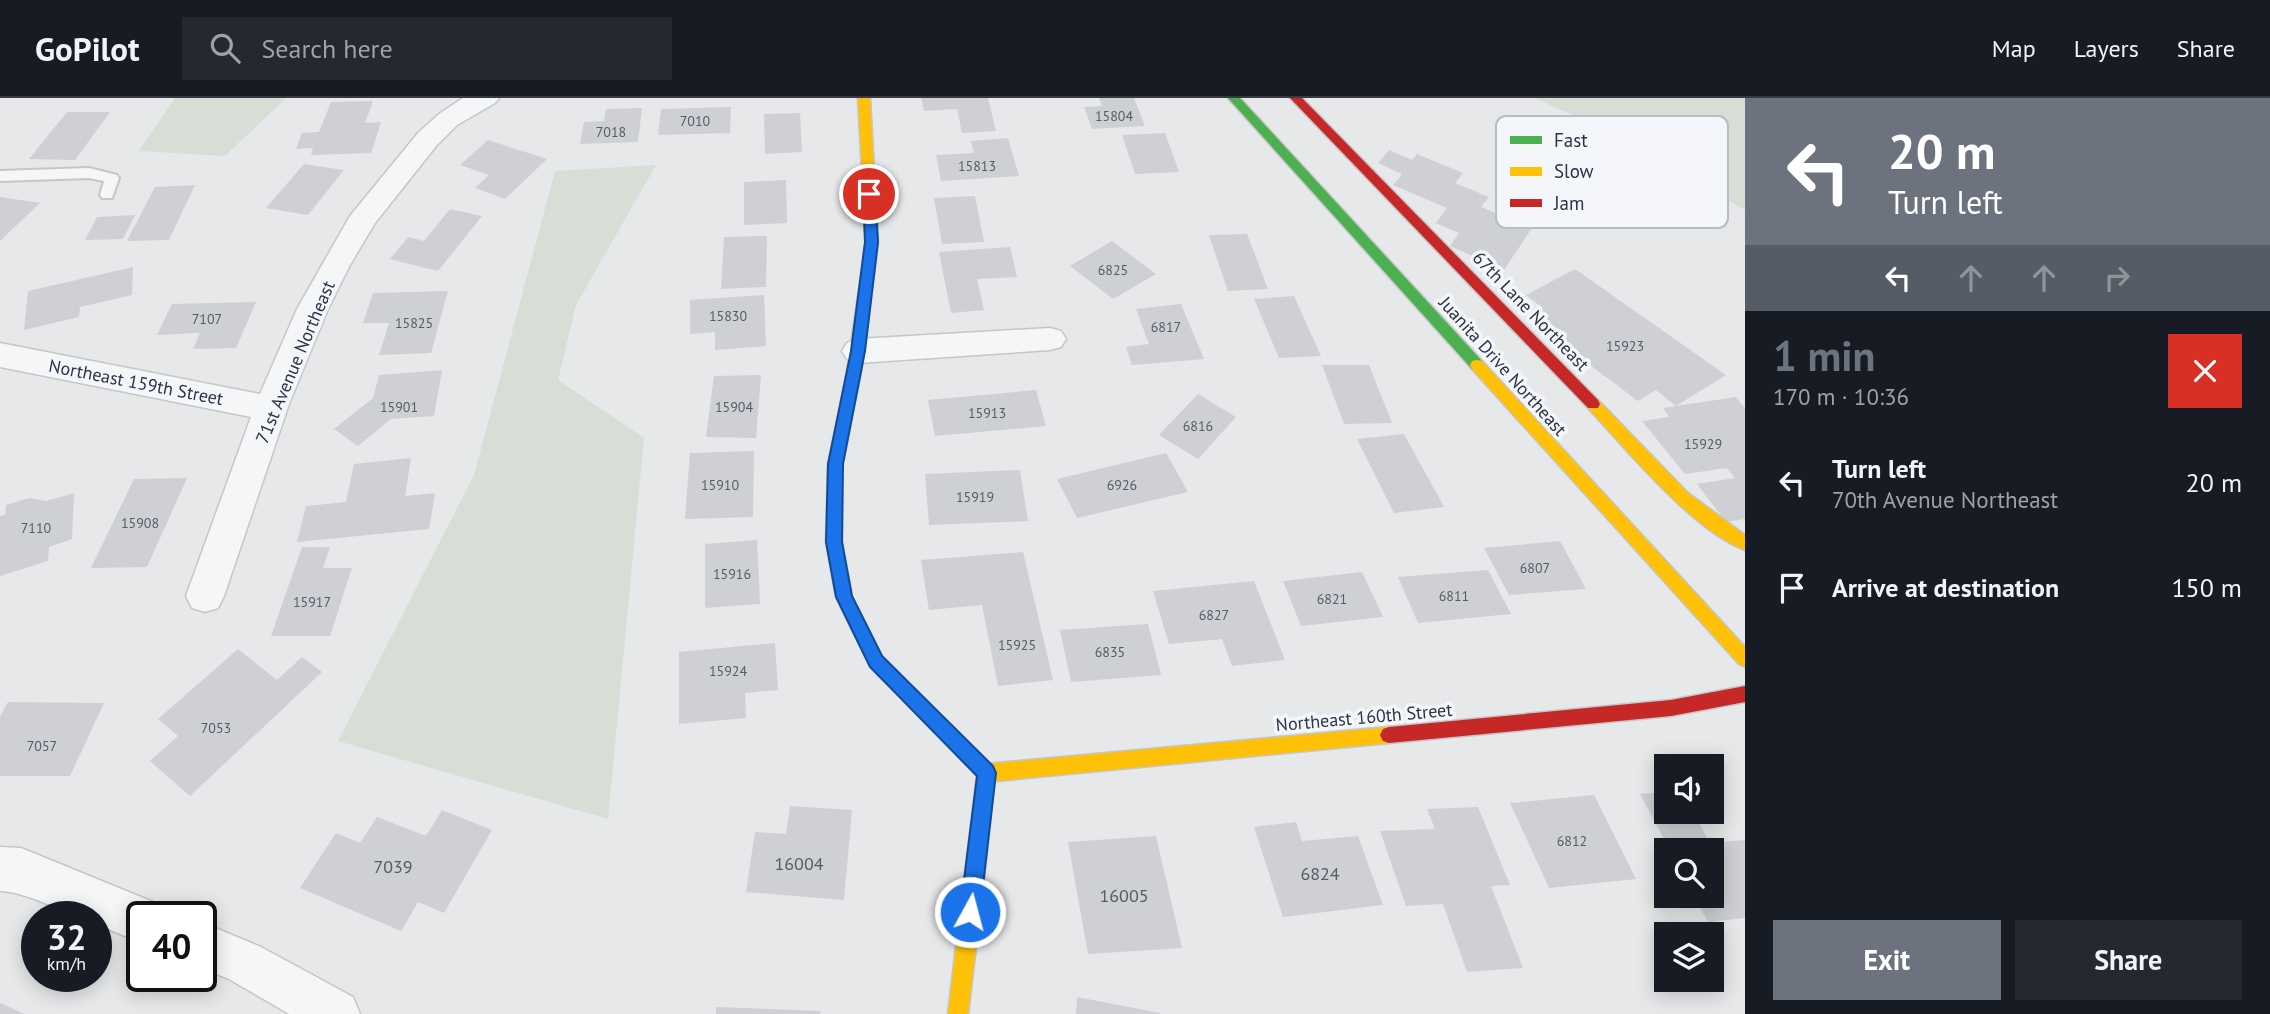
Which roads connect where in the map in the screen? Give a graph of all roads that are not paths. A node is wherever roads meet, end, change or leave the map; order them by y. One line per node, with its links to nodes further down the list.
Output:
1 (486, 98): 10 (street, 71st Avenue Northeast)
2 (864, 98): 8 (street)
3 (1234, 98): 13 (street, Juanita Drive Northeast)
4 (1296, 98): 11 (street, 67th Lane Northeast)
5 (0, 176): 6 (lane)
6 (107, 195)
7 (1050, 339): 8 (street)
8 (858, 351): 15 (street)
9 (0, 355): 10 (street, Northeast 159th Street)
10 (272, 409): 12 (street, 71st Avenue Northeast)
11 (1745, 543)
12 (205, 596)
13 (1745, 659)
14 (1745, 694): 15 (street, Northeast 160th Street)
15 (986, 773): 20 (street)
16 (0, 869): 17 (street)
17 (126, 913)
18 (217, 951): 19 (street)
19 (336, 1014)
20 (958, 1014)

